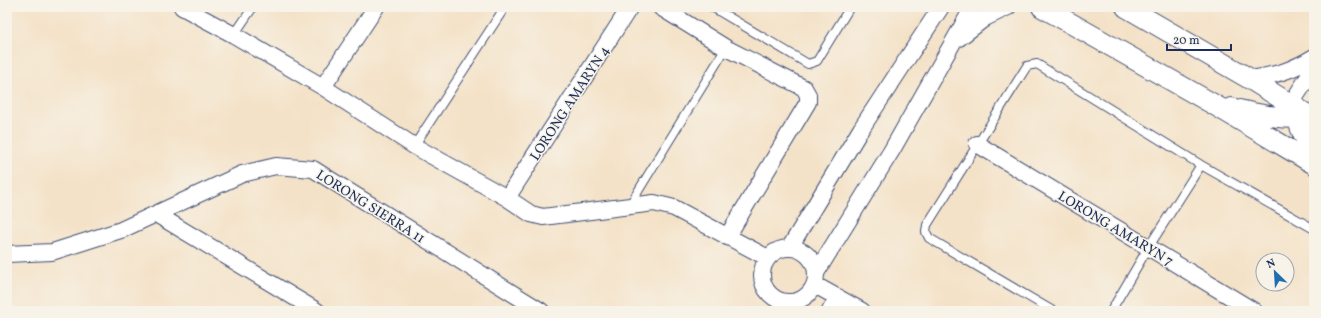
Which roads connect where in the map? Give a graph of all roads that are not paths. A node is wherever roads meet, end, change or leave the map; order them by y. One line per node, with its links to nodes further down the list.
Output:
1 (182, 7): 16 (street)
2 (253, 7): 16 (lane)
3 (376, 7): 22 (street)
4 (505, 7): 26 (lane)
5 (630, 7): 30 (street, LORONG AMARYN 4)
6 (660, 7): 18 (street)
7 (712, 7): 8 (lane)
8 (850, 7)
9 (933, 7): 15 (street)
10 (941, 7): 15 (street)
11 (973, 7): 17 (street)
12 (1008, 7): 17 (street)
13 (1042, 7): 23 (street)
14 (1126, 7): 21 (street)
15 (929, 27): 35 (street)
16 (234, 35): 22 (street)
17 (952, 45): 39 (street)
18 (726, 48): 31 (lane); 34 (street)
19 (1314, 57): 21 (street)
20 (1314, 68): 24 (street)
21 (1250, 79): 24 (street)
22 (322, 87): 26 (street)
23 (1213, 104): 24 (street); 29 (street)
24 (1305, 114): 27 (street)
25 (977, 144): 28 (lane); 36 (street, LORONG AMARYN 7); 45 (lane)
26 (414, 146): 30 (street)
27 (1314, 149)
28 (1201, 164): 33 (lane); 36 (lane)
29 (1314, 164)
30 (507, 198): 31 (street)
31 (629, 206): 34 (street)
32 (156, 214): 37 (street, LORONG SIERRA 11); 41 (street); 42 (street, LORONG SIERRA 11)
33 (1314, 230)
34 (727, 237): 38 (street)
35 (790, 247): 38 (street); 39 (street)
36 (1148, 248): 46 (lane); 47 (street, LORONG AMARYN 7)
37 (7, 254)
38 (768, 258): 39 (street)
39 (815, 279): 40 (street)
40 (838, 297): 43 (street); 44 (street)
41 (317, 311)
42 (541, 311)
43 (830, 311)
44 (862, 311)
45 (1053, 311)
46 (1111, 311)
47 (1254, 311)

